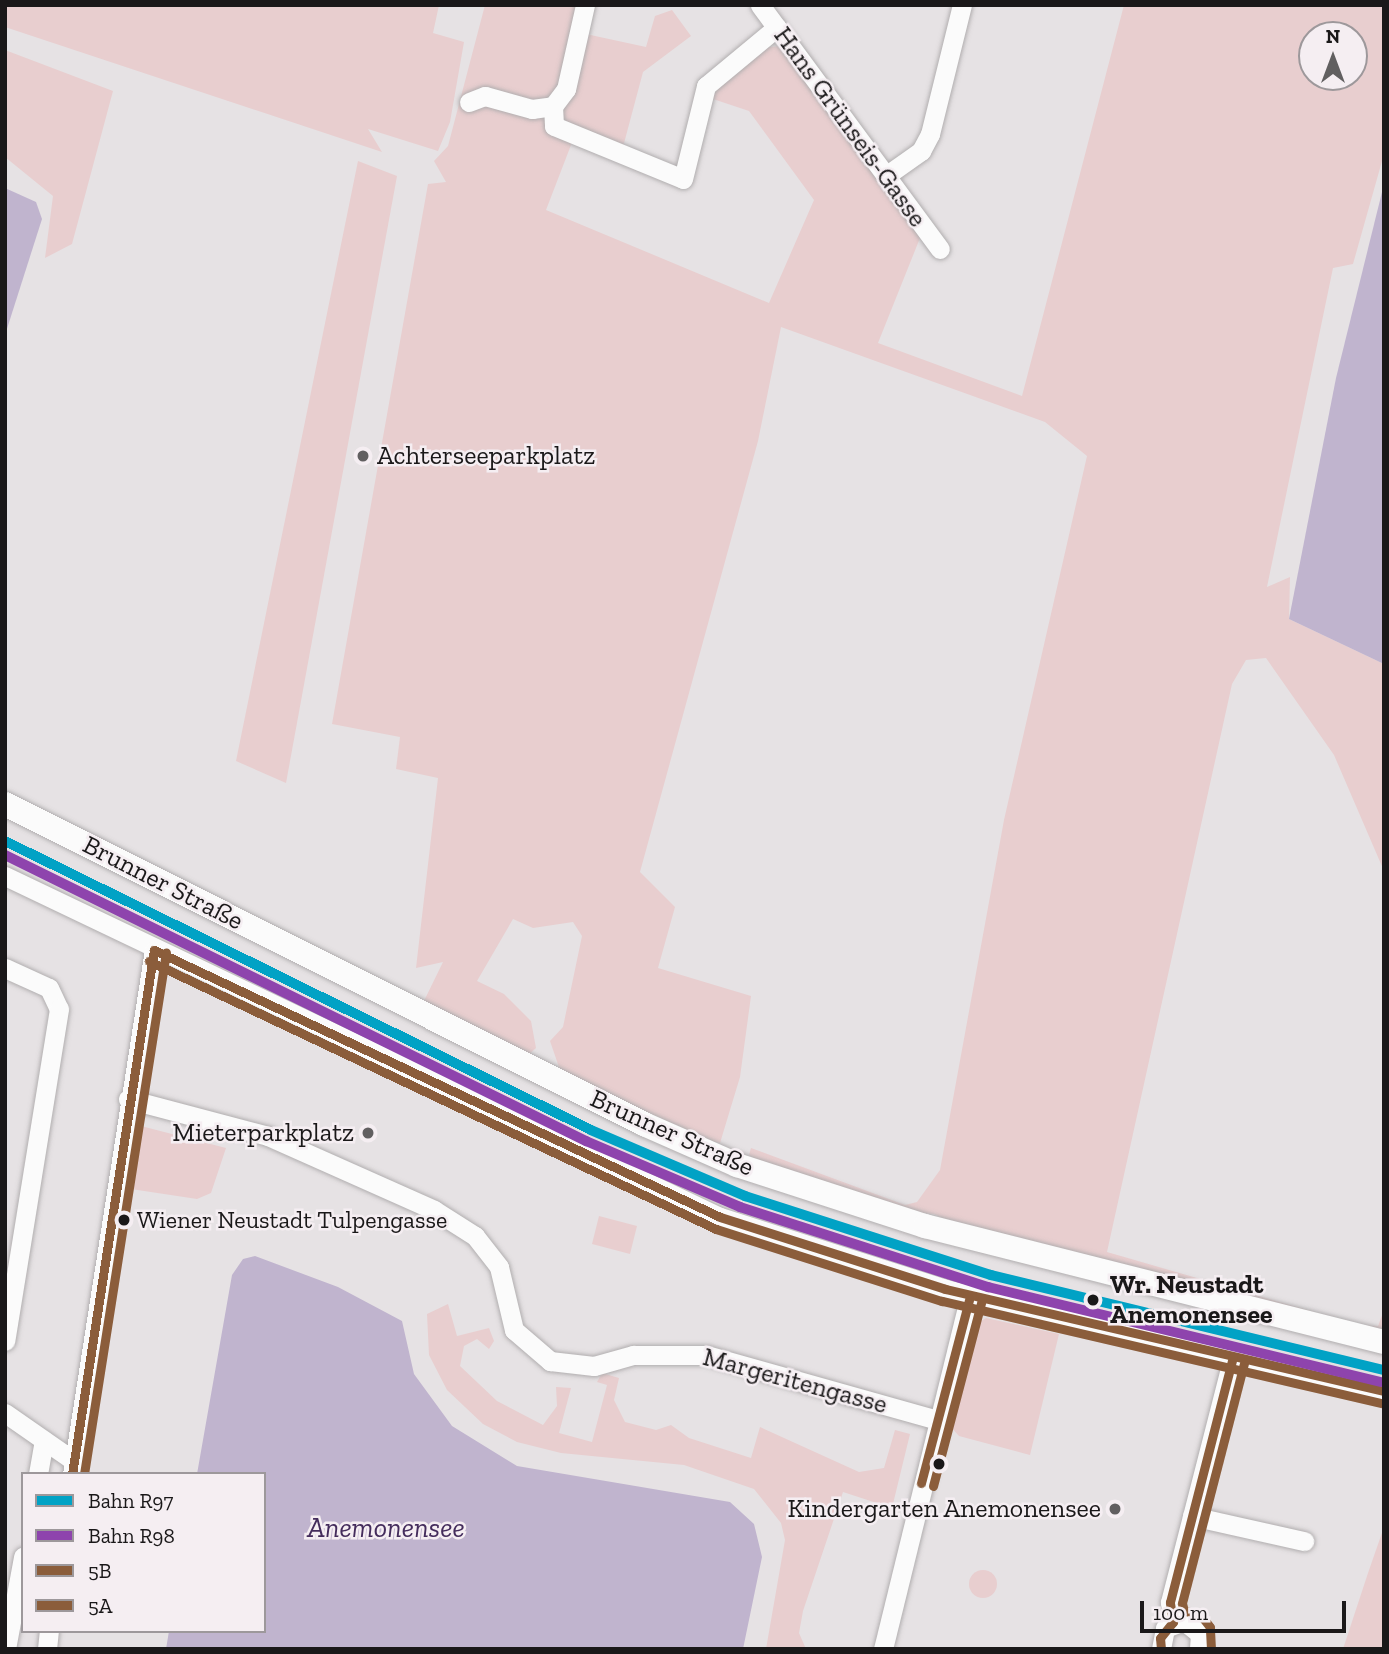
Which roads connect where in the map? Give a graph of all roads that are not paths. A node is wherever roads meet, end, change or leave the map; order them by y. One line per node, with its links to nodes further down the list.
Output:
1 (585, 5): 6 (street)
2 (760, 5): 4 (street, Hans Grünseis-Gasse)
3 (962, 5): 7 (street)
4 (777, 27): 6 (street); 7 (street, Hans Grünseis-Gasse)
5 (469, 102): 6 (street)
6 (553, 106)
7 (887, 175): 8 (street, Hans Grünseis-Gasse)
8 (940, 250)
9 (5, 804): 16 (main road, Brunner Straße)
10 (5, 876): 11 (street)
11 (155, 950): 13 (street); 14 (street)
12 (5, 968): 15 (street)
13 (128, 1099): 20 (street, Margeritengasse); 22 (street)
14 (970, 1296): 17 (street); 20 (street)
15 (5, 1341)
16 (1384, 1342)
17 (1233, 1357): 18 (street); 24 (street)
18 (1384, 1391)
19 (5, 1413): 21 (street)
20 (938, 1420): 29 (street)
21 (44, 1441): 22 (street); 23 (street)
22 (73, 1467)
23 (38, 1472)
24 (1192, 1516): 25 (street); 27 (street)
25 (1304, 1541)
26 (21, 1569): 28 (street)
27 (1173, 1622): 30 (street); 31 (street)
28 (6, 1649)
29 (883, 1649)
30 (1161, 1649)
31 (1199, 1649)

